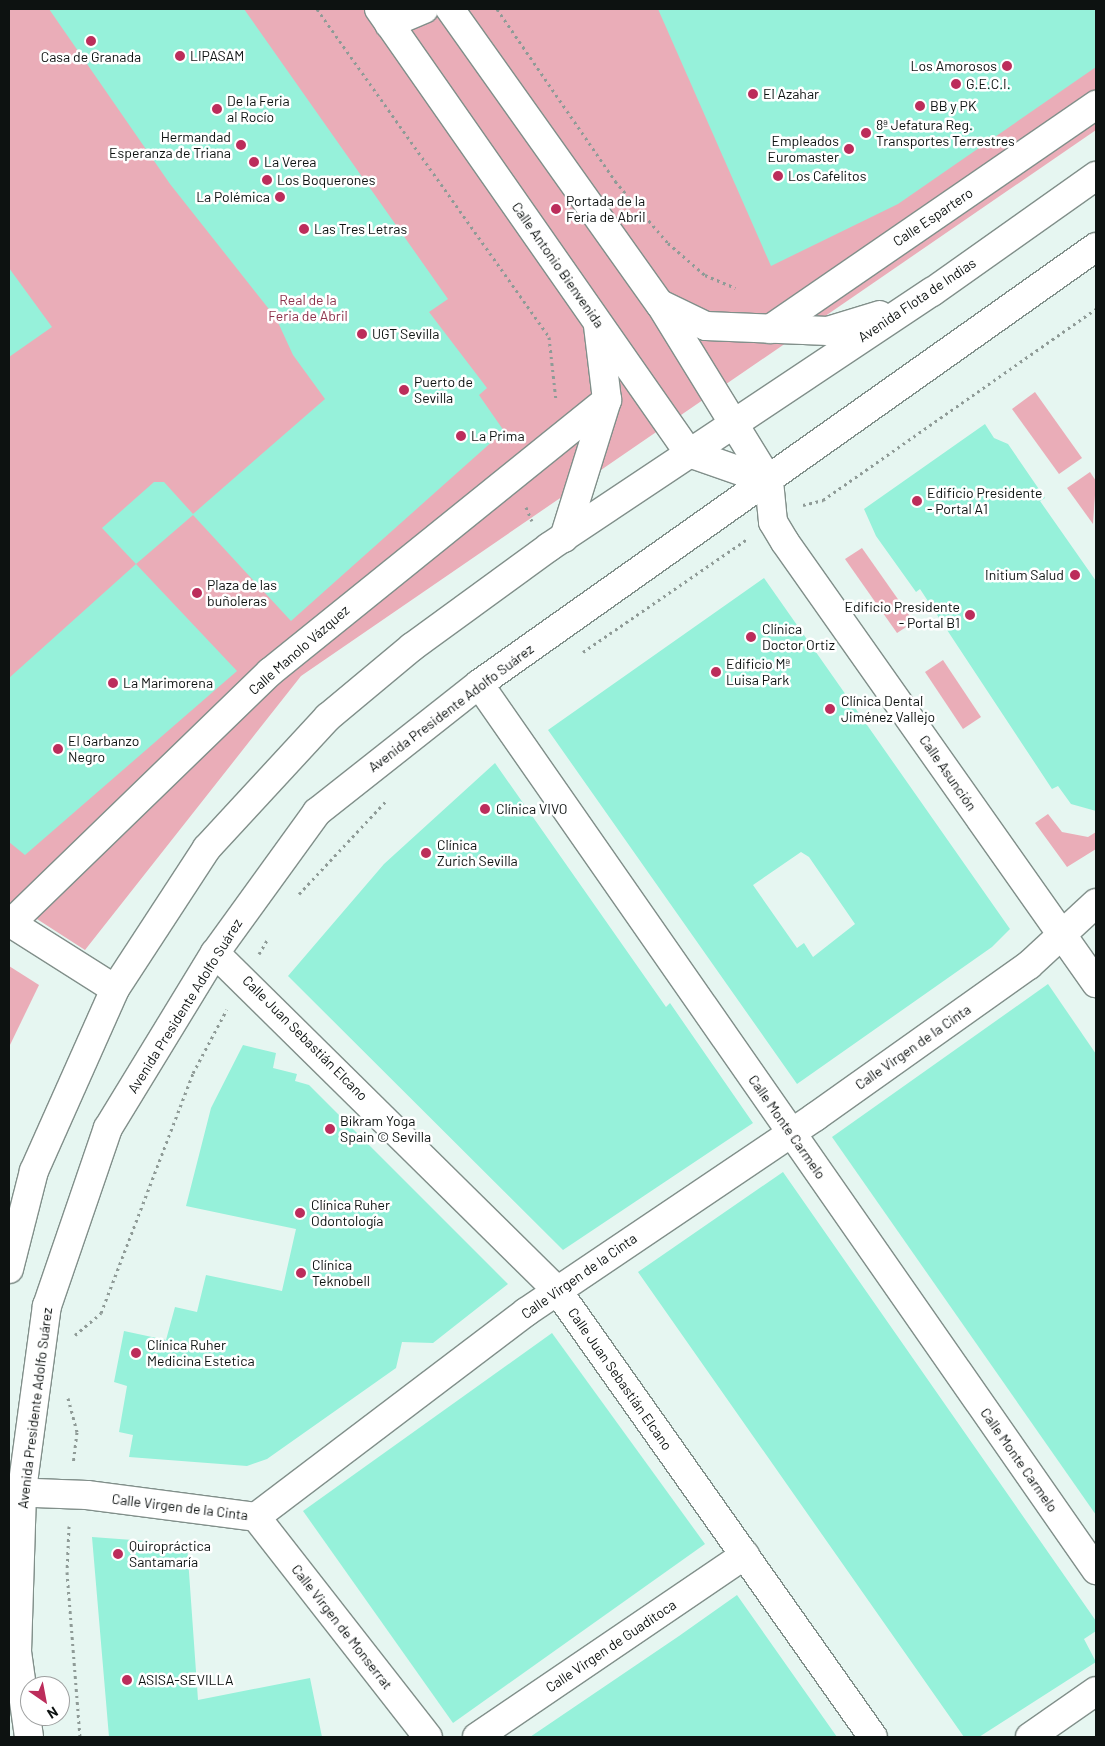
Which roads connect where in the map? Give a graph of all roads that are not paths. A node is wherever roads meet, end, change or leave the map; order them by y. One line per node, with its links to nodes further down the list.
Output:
1 (424, 9): 3 (street)
2 (450, 9): 7 (street)
3 (384, 16): 9 (street, Calle Antonio Bienvenida)
4 (1096, 105): 10 (street, Calle Espartero)
5 (1096, 176): 8 (street, Avenida Flota de Indias)
6 (1096, 247): 14 (street)
7 (660, 304): 10 (street); 12 (street)
8 (910, 306): 10 (street); 12 (street, Avenida Flota de Indias)
9 (597, 322): 11 (street); 13 (street, Calle Antonio Bienvenida)
10 (770, 329)
11 (607, 400): 15 (street); 18 (street, Calle Manolo Vázquez)
12 (736, 422): 13 (street); 14 (street)
13 (689, 453): 14 (street); 15 (street)
14 (769, 481): 16 (street, Avenida Presidente Adolfo Suárez); 19 (street, Calle Asunción)
15 (564, 538): 22 (street)
16 (479, 684): 20 (street, Avenida Presidente Adolfo Suárez); 23 (street, Calle Monte Carmelo)
17 (1096, 903): 19 (street, Calle Virgen de la Cinta)
18 (10, 922): 22 (street)
19 (1062, 936): 21 (street, Calle Asunción); 23 (street, Calle Virgen de la Cinta)
20 (215, 953): 25 (street, Calle Juan Sebastián Elcano); 26 (street, Avenida Presidente Adolfo Suárez)
21 (1096, 983)
22 (115, 989): 24 (street)
23 (791, 1132): 25 (street, Calle Virgen de la Cinta); 29 (street, Calle Monte Carmelo)
24 (9, 1269)
25 (557, 1290): 27 (street, Calle Virgen de la Cinta); 28 (street, Calle Juan Sebastián Elcano)
26 (15, 1491): 27 (street, Calle Virgen de la Cinta); 32 (street, Avenida Presidente Adolfo Suárez)
27 (256, 1517): 31 (street, Calle Virgen de Monserrat)
28 (745, 1554): 33 (street, Calle Virgen de Guaditoca); 34 (street, Calle Juan Sebastián Elcano)
29 (1096, 1570)
30 (1096, 1691): 35 (street)
31 (420, 1735)
32 (29, 1737)
33 (477, 1737)
34 (873, 1737)
35 (1030, 1737)

